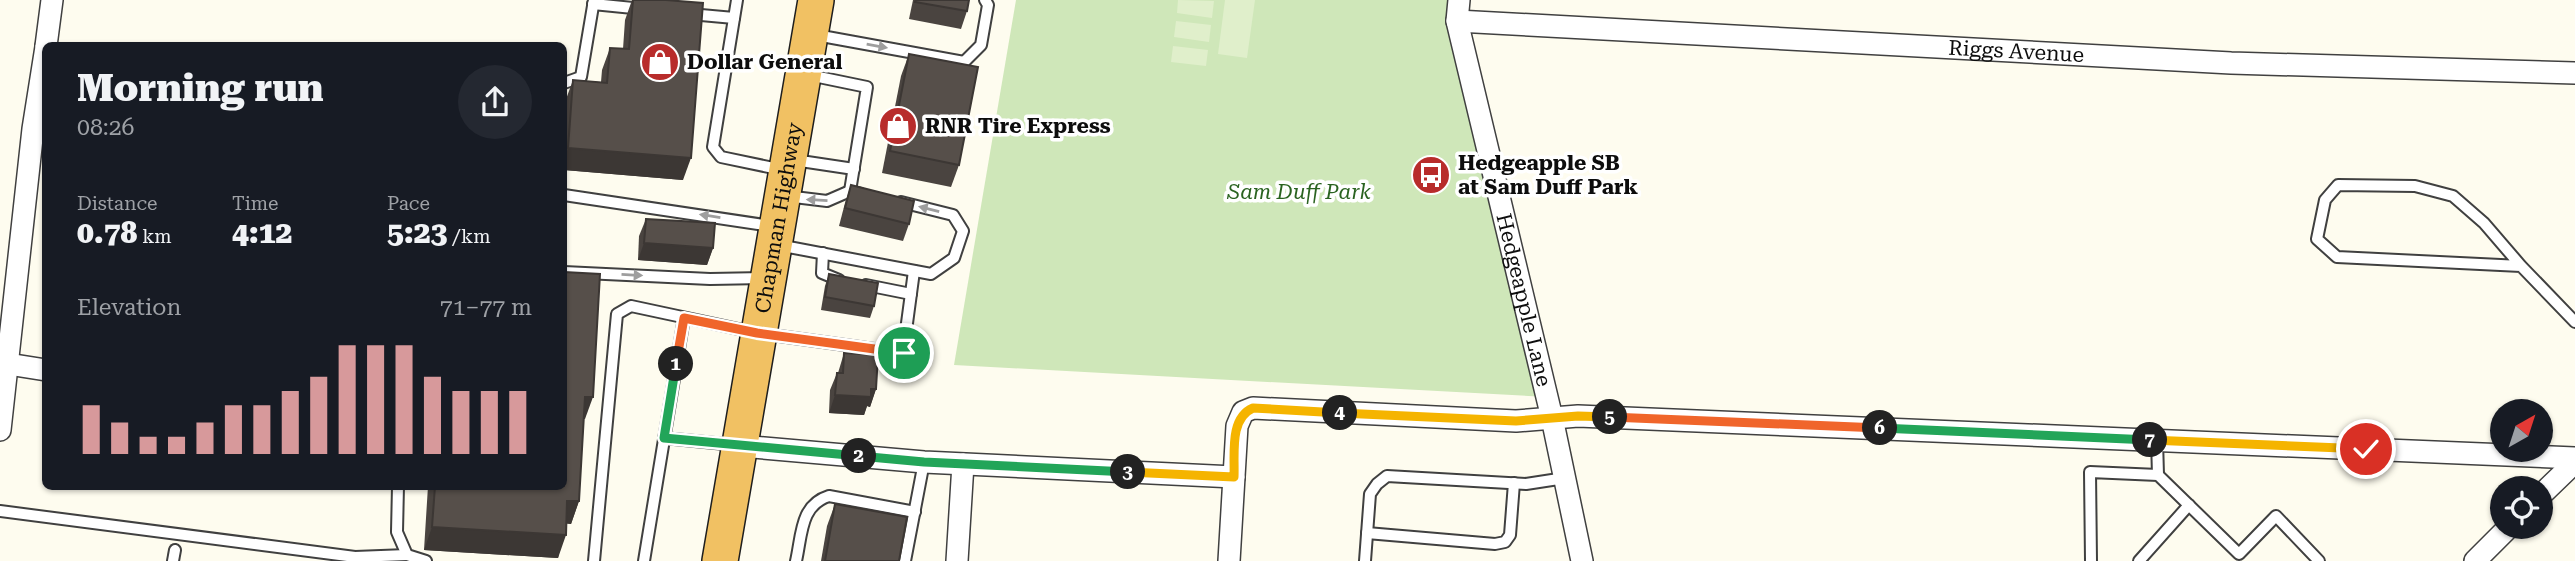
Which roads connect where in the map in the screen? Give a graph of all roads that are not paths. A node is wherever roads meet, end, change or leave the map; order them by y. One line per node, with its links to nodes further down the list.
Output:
1 (52, 0): 12 (street)
2 (737, 0): 9 (lane)
3 (816, 0): 11 (highway, Chapman Highway)
4 (985, 0): 11 (lane, one-way to 4)
5 (1459, 0): 10 (street, Hedgeapple Lane)
6 (594, 2): 7 (lane); 15 (lane)
7 (657, 10)
8 (683, 13): 9 (lane)
9 (734, 18): 22 (lane)
10 (1457, 22): 13 (street, Riggs Avenue); 37 (street, Hedgeapple Lane)
11 (810, 34): 14 (highway, Chapman Highway)
12 (47, 42)
13 (2575, 73)
14 (803, 74): 18 (lane); 22 (highway, Chapman Highway)
15 (567, 82)
16 (42, 94): 17 (street)
17 (39, 130): 35 (street)
18 (854, 169): 19 (lane); 22 (lane)
19 (850, 191): 21 (lane); 22 (lane, one-way to 22)
20 (567, 195): 22 (lane, one-way to 20)
21 (877, 197)
22 (782, 199): 24 (lane); 28 (highway, Chapman Highway)
23 (891, 200): 26 (lane, one-way to 23)
24 (822, 253): 26 (lane); 29 (lane)
25 (2521, 266): 25 (lane); 33 (lane)
26 (914, 271): 31 (lane)
27 (567, 272): 28 (lane, one-way to 28)
28 (769, 278): 34 (highway, Chapman Highway)
29 (845, 281)
30 (858, 283): 31 (lane)
31 (911, 294): 34 (lane)
32 (684, 318): 34 (lane); 39 (lane); 60 (lane)
33 (2575, 321)
34 (757, 333): 41 (highway, Chapman Highway)
35 (8, 364): 36 (street); 38 (street)
36 (42, 369)
37 (1552, 418): 40 (street); 46 (street); 47 (street, Hedgeapple Lane)
38 (0, 430)
39 (664, 438): 41 (lane); 61 (lane)
40 (2157, 440): 42 (street); 45 (lane)
41 (741, 446): 43 (street); 62 (highway, Chapman Highway)
42 (2575, 460): 49 (street)
43 (924, 462): 44 (street); 53 (lane)
44 (963, 464): 46 (street); 65 (street)
45 (2158, 475): 51 (lane); 69 (lane)
46 (1234, 477): 66 (street)
47 (1565, 478): 48 (lane); 68 (street, Hedgeapple Lane)
48 (1514, 483): 54 (lane); 54 (lane)
49 (2553, 483)
50 (398, 490): 56 (lane)
51 (2189, 505): 57 (lane); 70 (lane)
52 (0, 511): 58 (lane)
53 (915, 513): 63 (lane); 64 (lane)
54 (1367, 533): 67 (lane)
55 (2498, 539): 72 (street)
56 (407, 555): 58 (lane); 59 (lane)
57 (2242, 557): 71 (lane)
58 (355, 559)
59 (426, 561)
60 (594, 561)
61 (644, 561)
62 (720, 561)
63 (796, 561)
64 (905, 561)
65 (957, 561)
66 (1229, 561)
67 (1365, 561)
68 (1582, 561)
69 (2091, 561)
70 (2139, 561)
71 (2319, 561)
72 (2475, 561)

